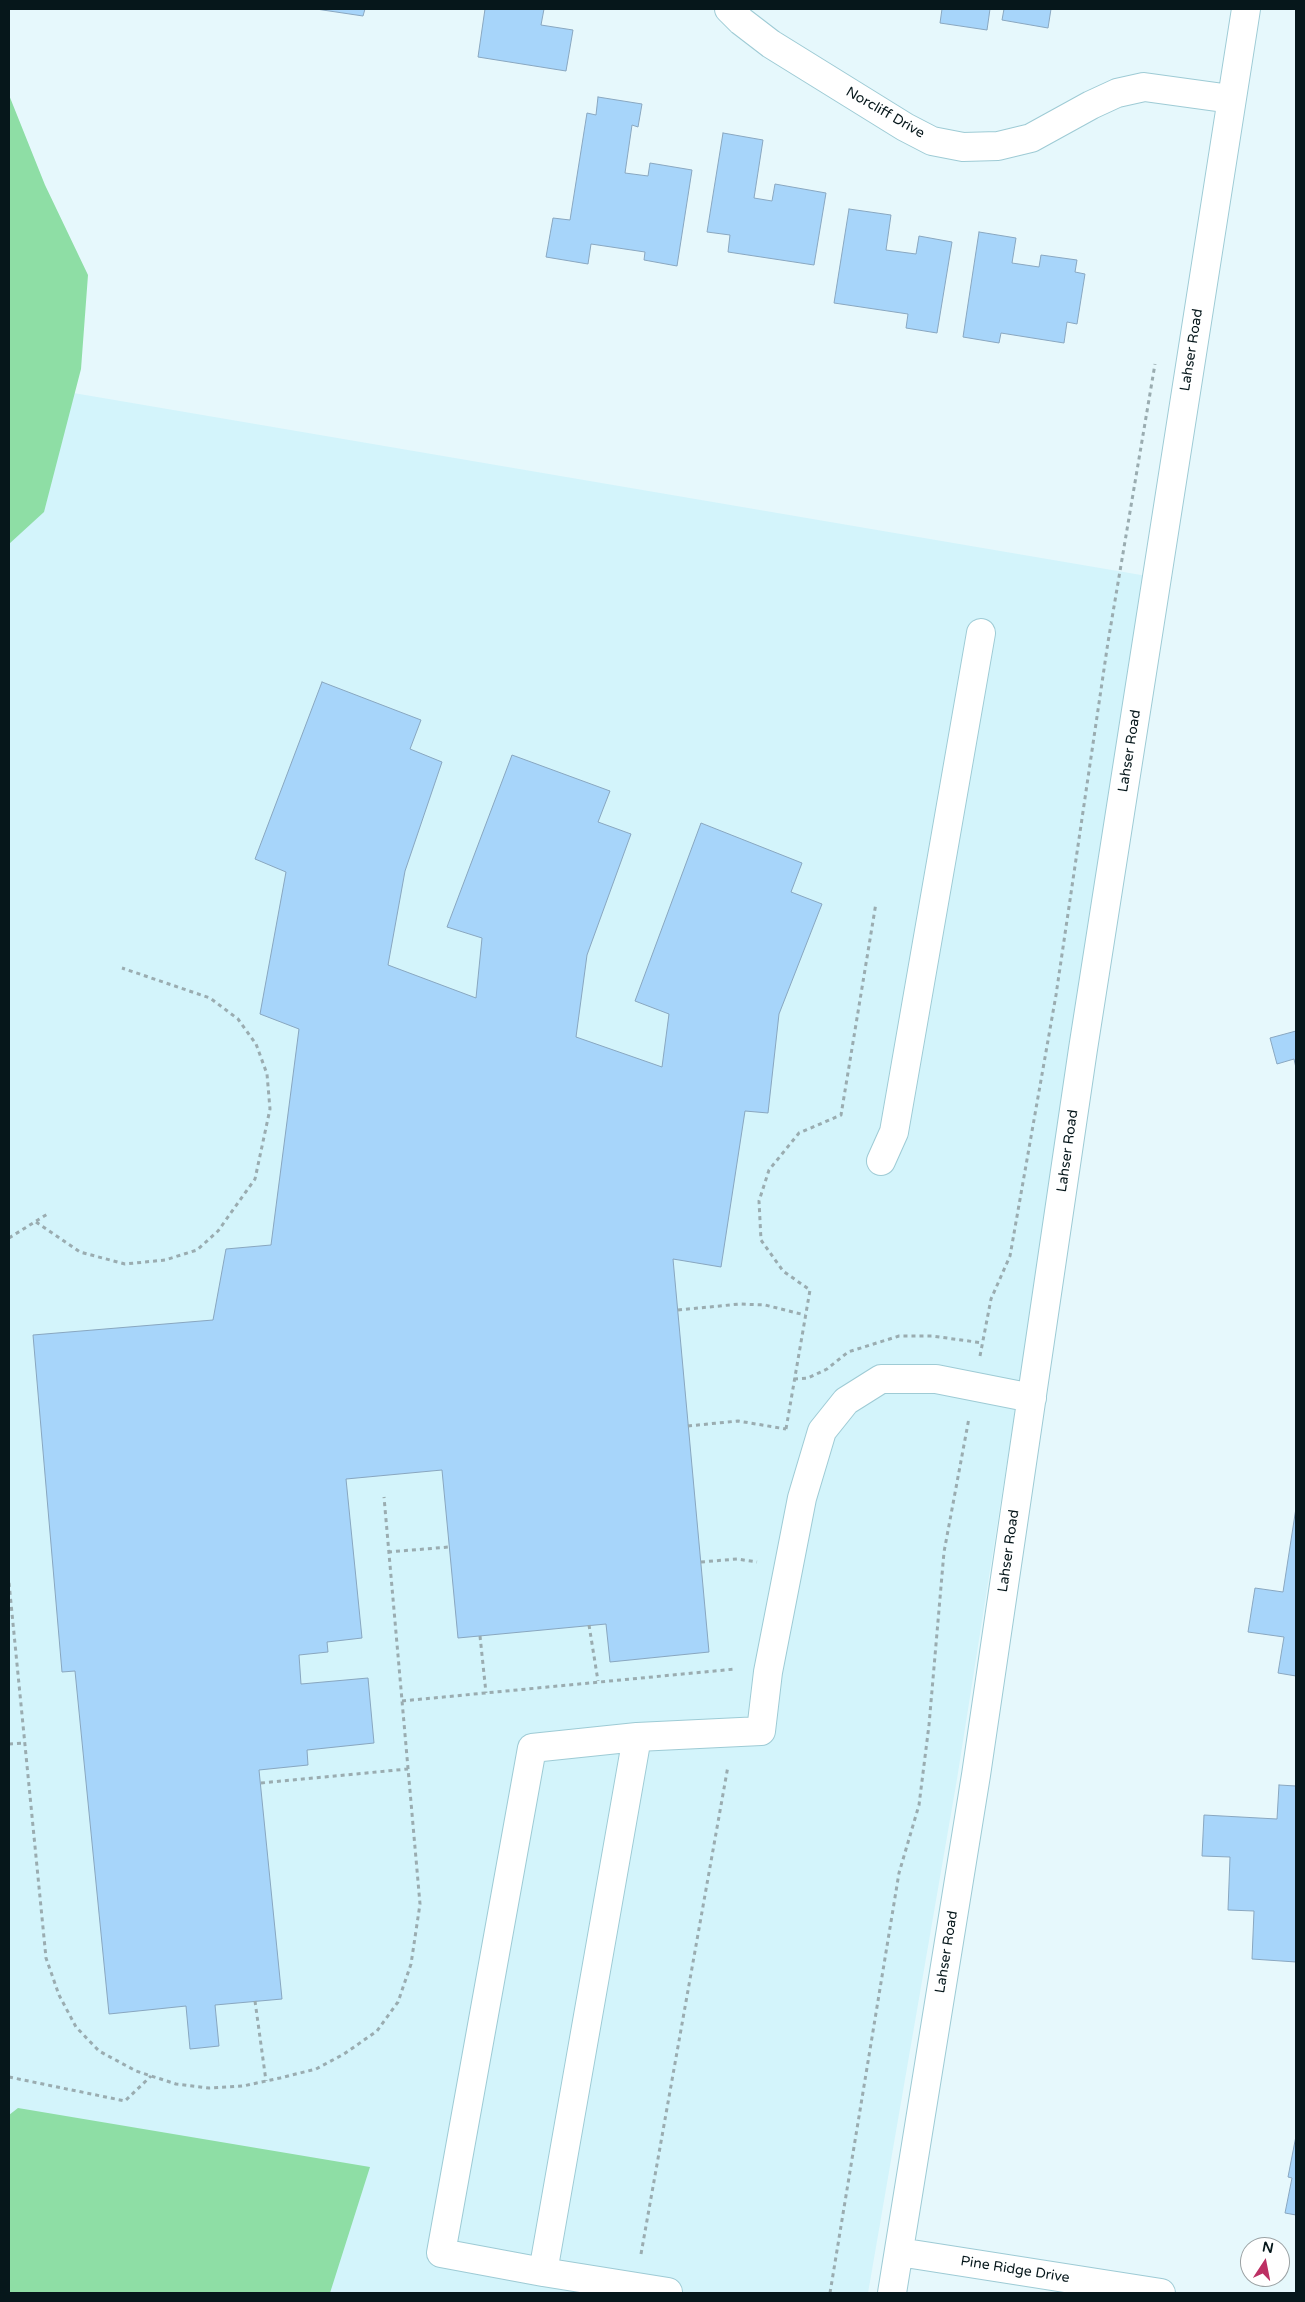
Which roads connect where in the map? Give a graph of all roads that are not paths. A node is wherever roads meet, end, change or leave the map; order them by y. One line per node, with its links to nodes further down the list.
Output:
1 (729, 9): 3 (street, Norcliff Drive)
2 (1246, 9): 3 (street, Lahser Road)
3 (1231, 99): 6 (street, Lahser Road)
4 (981, 633): 5 (street)
5 (881, 1161)
6 (1032, 1398): 7 (street); 8 (street, Lahser Road)
7 (637, 1737): 9 (street); 9 (street)
8 (899, 2252): 11 (street, Lahser Road); 12 (street, Pine Ridge Drive)
9 (542, 2272): 10 (street)
10 (668, 2292)
11 (892, 2293)
12 (1161, 2293)

